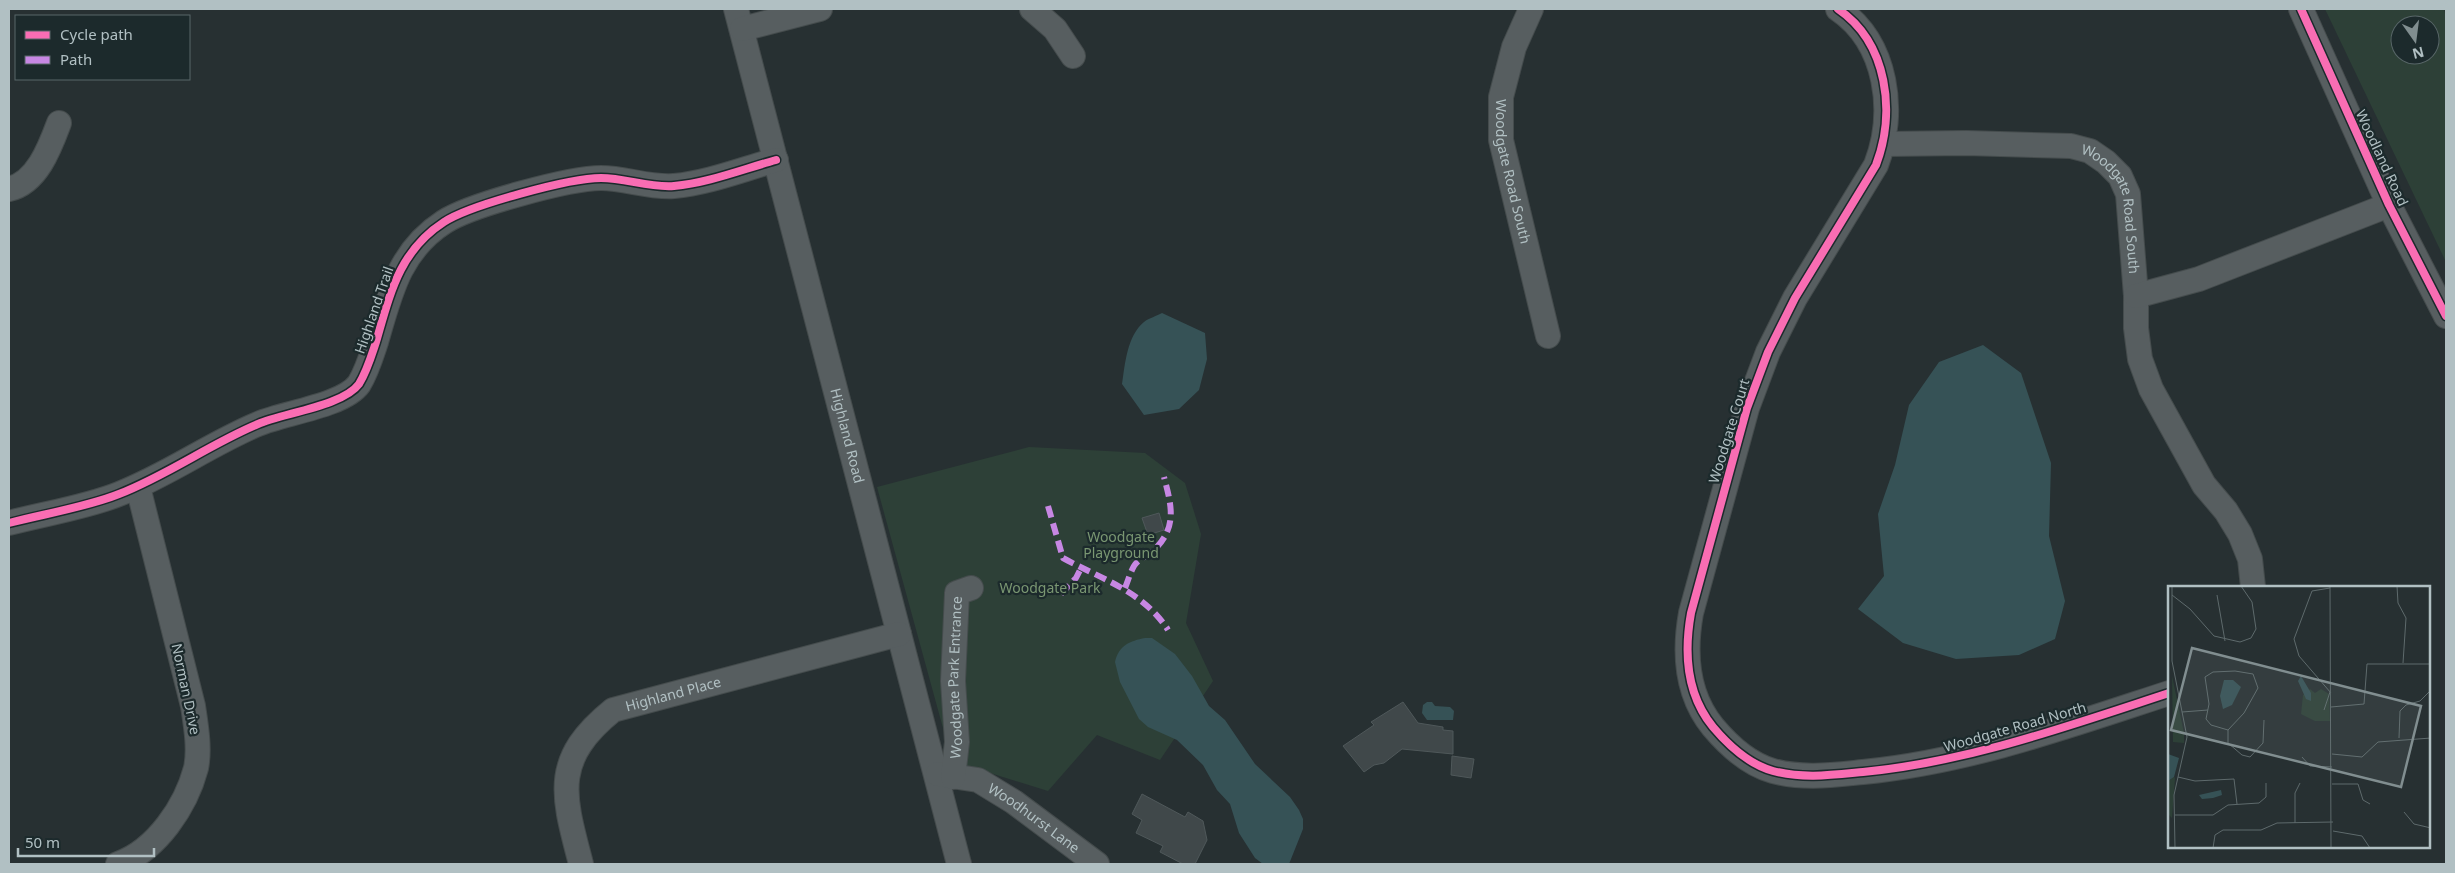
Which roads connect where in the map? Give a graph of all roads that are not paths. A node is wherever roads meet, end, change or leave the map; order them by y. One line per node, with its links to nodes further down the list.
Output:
1 (820, 9): 6 (street)
2 (1032, 9): 7 (street)
3 (1531, 9): 15 (street, Woodgate Road South)
4 (1838, 9): 9 (street)
5 (2301, 9): 12 (street, Woodland Road)
6 (739, 19): 10 (street, Highland Road)
7 (1073, 56)
8 (59, 123): 11 (street)
9 (1884, 144): 13 (street, Woodgate Road South); 22 (street, Woodgate Court)
10 (776, 160): 16 (street, Highland Trail); 20 (street, Highland Road)
11 (9, 189)
12 (2389, 205): 13 (street, Woodgate Road South); 14 (street, Woodland Road)
13 (2136, 296): 18 (street)
14 (2446, 316)
15 (1548, 336)
16 (138, 486): 17 (street, Highland Trail); 24 (street, Norman Drive)
17 (9, 522)
18 (2253, 586)
19 (971, 588): 23 (street, Woodgate Park Entrance)
20 (899, 634): 23 (street, Highland Road); 25 (street, Highland Place)
21 (2168, 694): 22 (street, Woodgate Road North)
22 (1725, 741)
23 (944, 775): 26 (street, Highland Road); 27 (street, Woodhurst Lane)
24 (118, 864)
25 (581, 864)
26 (959, 864)
27 (1097, 864)

